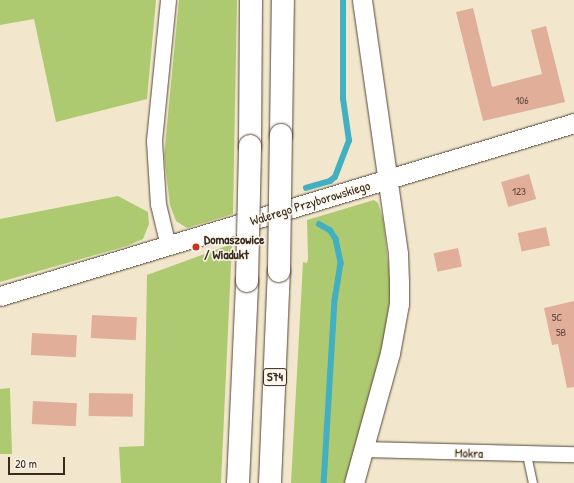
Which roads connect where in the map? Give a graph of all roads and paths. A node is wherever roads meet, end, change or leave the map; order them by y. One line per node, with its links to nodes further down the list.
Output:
1 (168, 0): 7 (street)
2 (251, 0): 12 (highway, bridge)
3 (283, 0): 13 (highway, S74, bridge)
4 (362, 0): 6 (street)
5 (574, 123): 6 (street, Walerego Przyborowskiego)
6 (388, 180): 7 (street, Walerego Przyborowskiego); 9 (street)
7 (168, 246): 8 (street, Walerego Przyborowskiego)
8 (0, 296)
9 (363, 449): 11 (street, Mokra); 14 (street)
10 (574, 454): 11 (street, Mokra)
11 (528, 455): 15 (lane)
12 (238, 483)
13 (270, 483)
14 (354, 483)
15 (533, 483)

